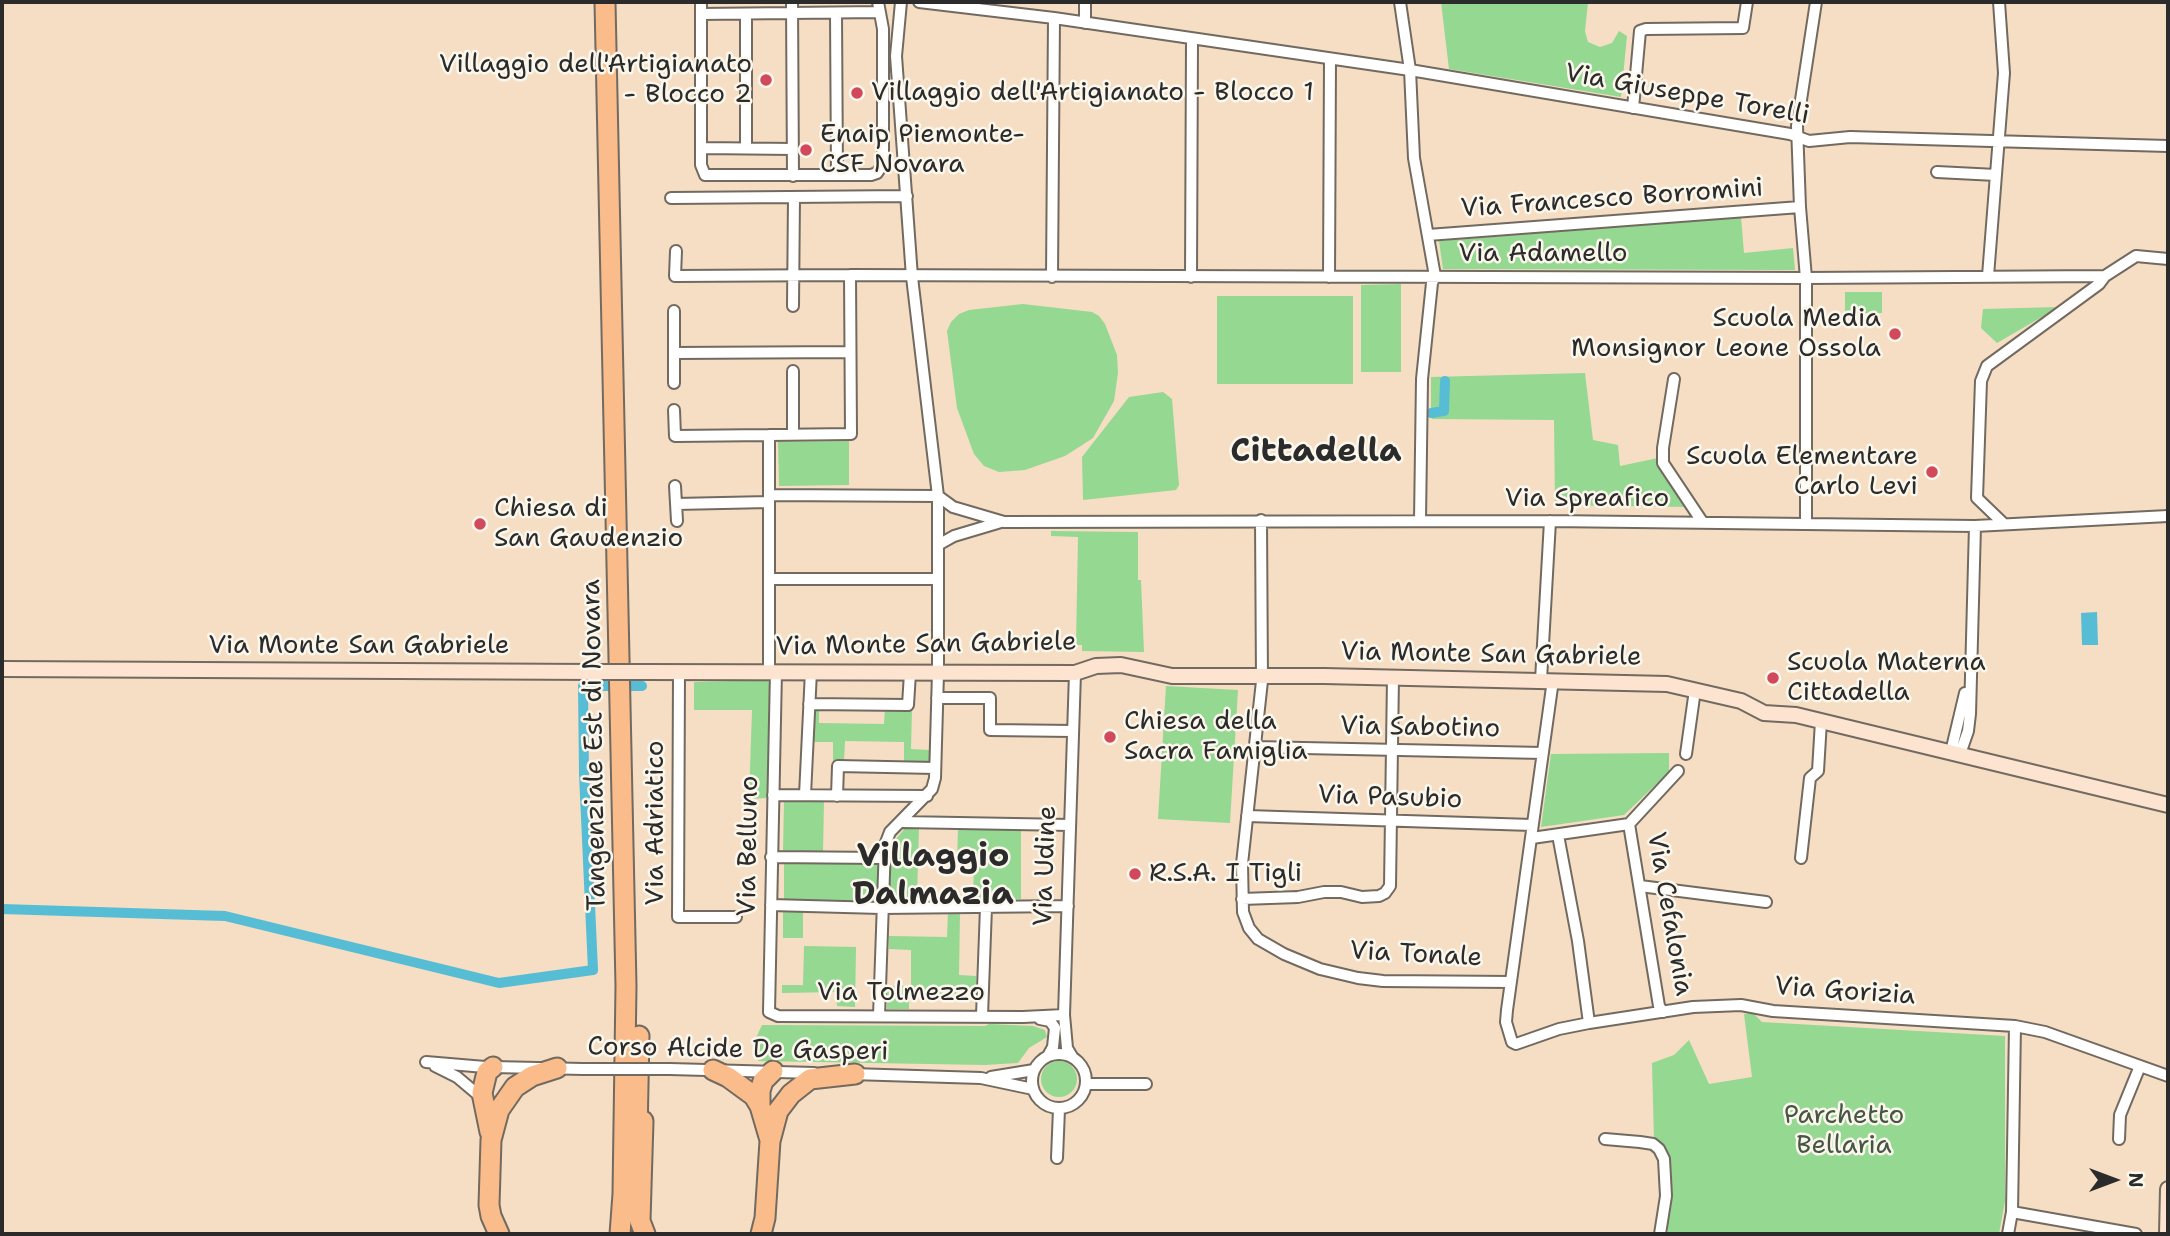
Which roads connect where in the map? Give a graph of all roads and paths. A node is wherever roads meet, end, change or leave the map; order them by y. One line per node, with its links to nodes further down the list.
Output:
1 (605, 2): 140 (highway, Tangenziale Est di Novara)
2 (617, 2): 140 (highway, Tangenziale Est di Novara)
3 (901, 2): 31 (street)
4 (919, 2): 15 (street, Via Giuseppe Torelli)
5 (1085, 2): 16 (street)
6 (1402, 2): 19 (street)
7 (1748, 2): 20 (street)
8 (1816, 2): 21 (street)
9 (1999, 2): 22 (street)
10 (700, 6): 14 (street); 24 (street)
11 (878, 7): 13 (street); 28 (street)
12 (792, 8): 13 (street); 14 (street); 26 (street)
13 (836, 13): 28 (street)
14 (746, 14): 25 (street)
15 (1054, 18): 16 (street, Via Giuseppe Torelli); 44 (street)
16 (1085, 23): 17 (street, Via Giuseppe Torelli)
17 (1192, 40): 18 (street, Via Giuseppe Torelli); 45 (street)
18 (1330, 59): 19 (street, Via Giuseppe Torelli); 46 (street)
19 (1410, 70): 20 (street, Via Giuseppe Torelli); 35 (street)
20 (1633, 108): 21 (street, Via Giuseppe Torelli)
21 (1798, 138): 22 (street, Via Giuseppe Torelli); 34 (street)
22 (1998, 140): 23 (street, Via Giuseppe Torelli); 29 (street)
23 (2168, 146)
24 (702, 148): 25 (street); 30 (street)
25 (746, 149): 26 (street)
26 (793, 149): 30 (street)
27 (1937, 172): 29 (street)
28 (837, 175): 30 (street)
29 (1996, 175): 41 (street)
30 (793, 176)
31 (906, 196): 32 (street); 43 (street)
32 (794, 197): 33 (street); 38 (street)
33 (671, 198)
34 (1800, 208): 35 (street, Via Francesco Borromini); 47 (street)
35 (1428, 235): 40 (street)
36 (676, 251): 38 (street, Via Adamello)
37 (2168, 258): 42 (street)
38 (794, 275): 39 (street, Via Adamello); 48 (street)
39 (850, 275): 43 (street, Via Adamello); 50 (street)
40 (1436, 276): 46 (street, Via Adamello); 47 (street, Via Adamello); 64 (street)
41 (1988, 276): 42 (street, Via Adamello); 47 (street, Via Adamello)
42 (2105, 276): 70 (street)
43 (912, 277): 44 (street, Via Adamello); 59 (street)
44 (1052, 277): 45 (street, Via Adamello)
45 (1191, 277): 46 (street, Via Adamello)
46 (1329, 277)
47 (1806, 278): 69 (street)
48 (793, 306)
49 (674, 311): 51 (street)
50 (850, 352): 51 (street); 56 (street)
51 (674, 353): 54 (street)
52 (793, 371): 56 (street)
53 (1674, 379): 68 (street)
54 (674, 383)
55 (674, 410): 57 (street)
56 (793, 434): 57 (street)
57 (769, 435): 60 (street, Via Belluno)
58 (676, 486): 61 (street)
59 (938, 496): 60 (street); 67 (street, Via Spreafico); 72 (street)
60 (769, 499): 61 (street); 73 (street, Via Belluno)
61 (676, 504): 65 (street)
62 (2168, 516): 70 (street, Via Spreafico)
63 (1261, 520): 64 (street, Via Spreafico); 67 (street, Via Spreafico); 82 (street, Via Tonale)
64 (1420, 520): 66 (street, Via Spreafico)
65 (677, 521)
66 (1550, 521): 68 (street, Via Spreafico); 84 (street)
67 (1004, 522): 72 (street, Via Spreafico)
68 (1703, 523): 69 (street, Via Spreafico)
69 (1806, 524): 71 (street, Via Spreafico)
70 (2004, 524): 71 (street, Via Spreafico)
71 (1975, 526): 93 (street)
72 (938, 545): 74 (street)
73 (769, 579): 74 (street); 77 (street, Via Belluno)
74 (938, 579): 80 (street)
75 (2, 669): 76 (street, Via Monte San Gabriele, bridge)
76 (678, 671): 77 (street, Via Monte San Gabriele); 120 (street, Via Adriatico)
77 (773, 671): 78 (street, Via Monte San Gabriele); 97 (street, Via Belluno)
78 (811, 671): 79 (street, Via Monte San Gabriele); 87 (street)
79 (910, 673): 80 (street, Via Monte San Gabriele); 87 (street)
80 (938, 673): 81 (street, Via Monte San Gabriele); 86 (street)
81 (1076, 673): 82 (street, Via Monte San Gabriele); 89 (street, Via Udine)
82 (1261, 677): 83 (street, Via Monte San Gabriele); 90 (street, Via Tonale)
83 (1393, 677): 84 (street, Via Monte San Gabriele); 91 (street)
84 (1547, 680): 85 (street, Via Monte San Gabriele); 92 (street)
85 (1695, 690): 88 (street, Via Monte San Gabriele); 94 (street)
86 (937, 698): 89 (street); 95 (street)
87 (809, 704): 98 (street)
88 (1821, 721): 93 (street, Via Monte San Gabriele); 112 (street)
89 (1073, 732): 106 (street, Via Udine)
90 (1255, 747): 91 (street, Via Sabotino); 102 (street, Via Tonale)
91 (1392, 750): 92 (street, Via Sabotino); 104 (street)
92 (1543, 753): 107 (street)
93 (1956, 753): 101 (street, Via Monte San Gabriele)
94 (1686, 754)
95 (935, 768): 99 (street); 100 (street)
96 (1678, 771): 105 (street, Via Cefalonia)
97 (773, 795): 98 (street); 110 (street, Via Belluno)
98 (805, 795): 99 (street)
99 (837, 796): 100 (street)
100 (927, 796): 103 (street)
101 (2168, 804)
102 (1247, 816): 104 (street, Via Pasubio); 114 (street, Via Tonale)
103 (902, 822): 106 (street); 111 (street)
104 (1391, 822): 107 (street, Via Pasubio); 114 (street)
105 (1629, 824): 108 (street, Via Cefalonia); 113 (street, Via Cefalonia)
106 (1070, 825): 117 (street, Via Udine)
107 (1532, 825): 109 (street)
108 (1558, 835): 109 (street, Via Cefalonia); 128 (street)
109 (1532, 838): 121 (street)
110 (771, 857): 111 (street); 116 (street, Via Belluno)
111 (883, 858): 119 (street)
112 (1801, 858)
113 (1640, 887): 115 (street); 122 (street, Via Cefalonia)
114 (1242, 899): 121 (street, Via Tonale)
115 (1766, 902)
116 (771, 905): 119 (street); 124 (street, Via Belluno)
117 (1068, 906): 118 (street); 123 (street, Via Udine)
118 (986, 907): 119 (street); 126 (street)
119 (881, 908): 125 (street)
120 (736, 917)
121 (1511, 982): 128 (street, Via Gorizia)
122 (1664, 1012): 128 (street, Via Gorizia); 129 (street, Via Gorizia)
123 (1064, 1015): 127 (street, Via Tolmezzo); 131 (street, Via Udine)
124 (778, 1016): 125 (street, Via Tolmezzo)
125 (879, 1016): 126 (street, Via Tolmezzo)
126 (982, 1016): 127 (street, Via Tolmezzo)
127 (1023, 1017): 130 (street, Via Tolmezzo)
128 (1589, 1023)
129 (2015, 1026): 132 (street, Via Gorizia); 154 (street)
130 (1048, 1056): 131 (street); 136 (street)
131 (1073, 1058): 142 (street)
132 (2140, 1066): 139 (street, Via Gorizia); 149 (street)
133 (489, 1067): 134 (street, Corso Alcide De Gasperi); 145 (street, Corso Alcide De Gasperi); 150 (highway)
134 (557, 1068): 135 (street, Corso Alcide De Gasperi, bridge); 150 (highway)
135 (713, 1070): 137 (street, Corso Alcide De Gasperi); 146 (highway)
136 (1034, 1070): 141 (street, Corso Alcide De Gasperi); 144 (street)
137 (774, 1071): 138 (street, Corso Alcide De Gasperi); 146 (highway)
138 (855, 1074): 141 (street, Corso Alcide De Gasperi); 151 (highway)
139 (2168, 1076)
140 (632, 1078): 156 (highway); 157 (highway, Tangenziale Est di Novara); 158 (highway, Tangenziale Est di Novara); 159 (highway)
141 (981, 1078): 144 (street, Corso Alcide De Gasperi)
142 (1086, 1084): 143 (street); 147 (street)
143 (1146, 1084)
144 (1033, 1089): 147 (street)
145 (476, 1093)
146 (760, 1106): 151 (highway)
147 (1059, 1109): 152 (street)
148 (1605, 1139): 161 (street)
149 (2119, 1139)
150 (491, 1140): 155 (highway)
151 (770, 1141): 160 (highway)
152 (1057, 1158)
153 (2168, 1189): 164 (street)
154 (2012, 1212): 162 (street); 163 (street)
155 (499, 1234)
156 (605, 1234)
157 (620, 1234)
158 (632, 1234)
159 (645, 1234)
160 (761, 1234)
161 (1660, 1234)
162 (2008, 1234)
163 (2136, 1234)
164 (2167, 1234)

